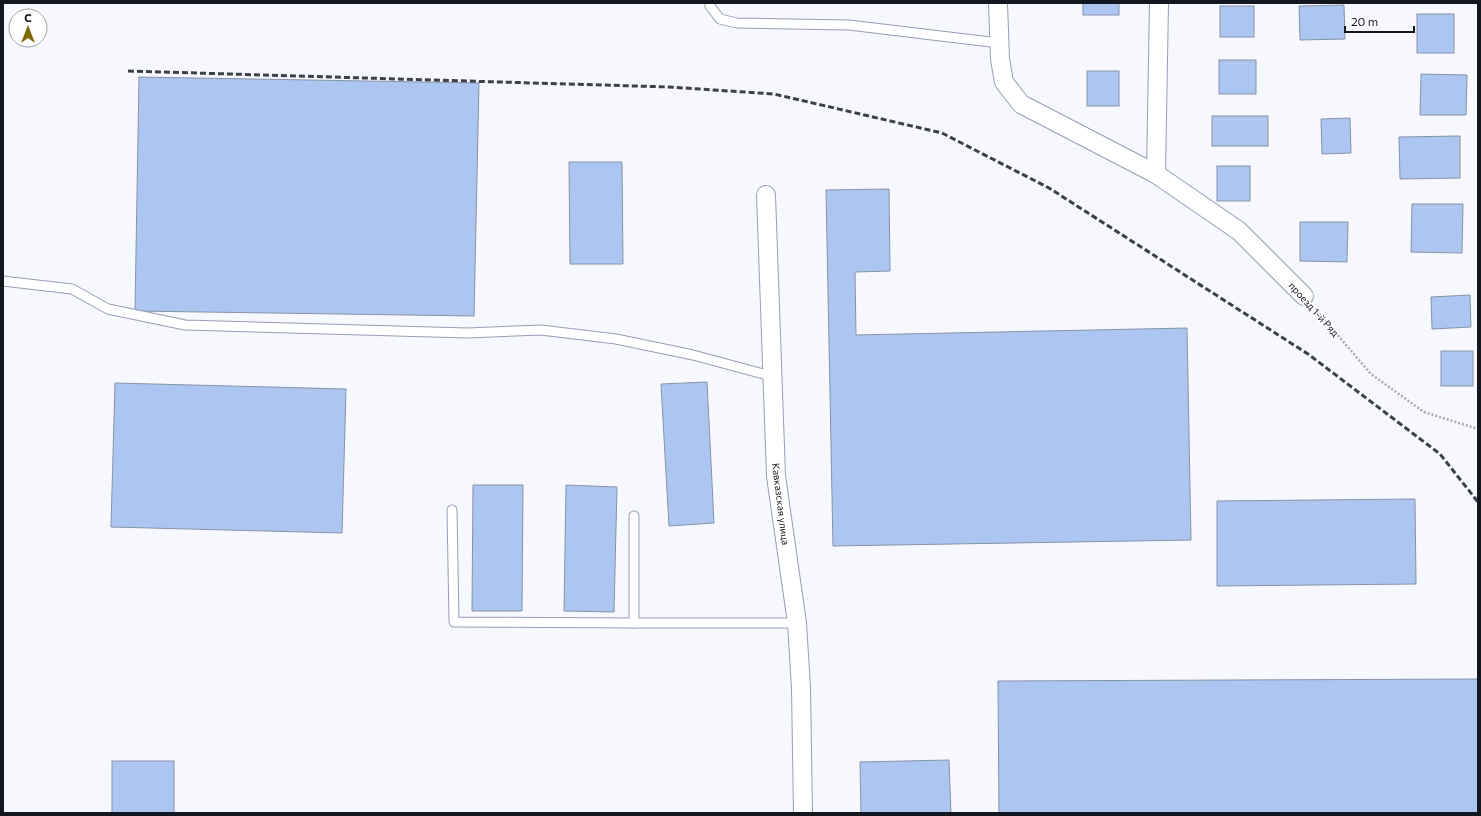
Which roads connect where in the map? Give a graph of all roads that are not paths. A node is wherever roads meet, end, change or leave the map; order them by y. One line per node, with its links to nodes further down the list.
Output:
1 (710, 3): 4 (lane)
2 (998, 3): 4 (street, проезд 1-й Ряд)
3 (1158, 3): 5 (street)
4 (1000, 51): 5 (street, проезд 1-й Ряд)
5 (1156, 174): 8 (street, проезд 1-й Ряд)
6 (766, 195): 9 (street, Кавказская улица)
7 (3, 281): 9 (lane)
8 (1304, 296)
9 (771, 376): 13 (street, Кавказская улица)
10 (452, 510): 12 (lane)
11 (634, 516): 12 (lane)
12 (634, 623): 13 (lane)
13 (797, 623): 14 (street, Кавказская улица)
14 (803, 813)

